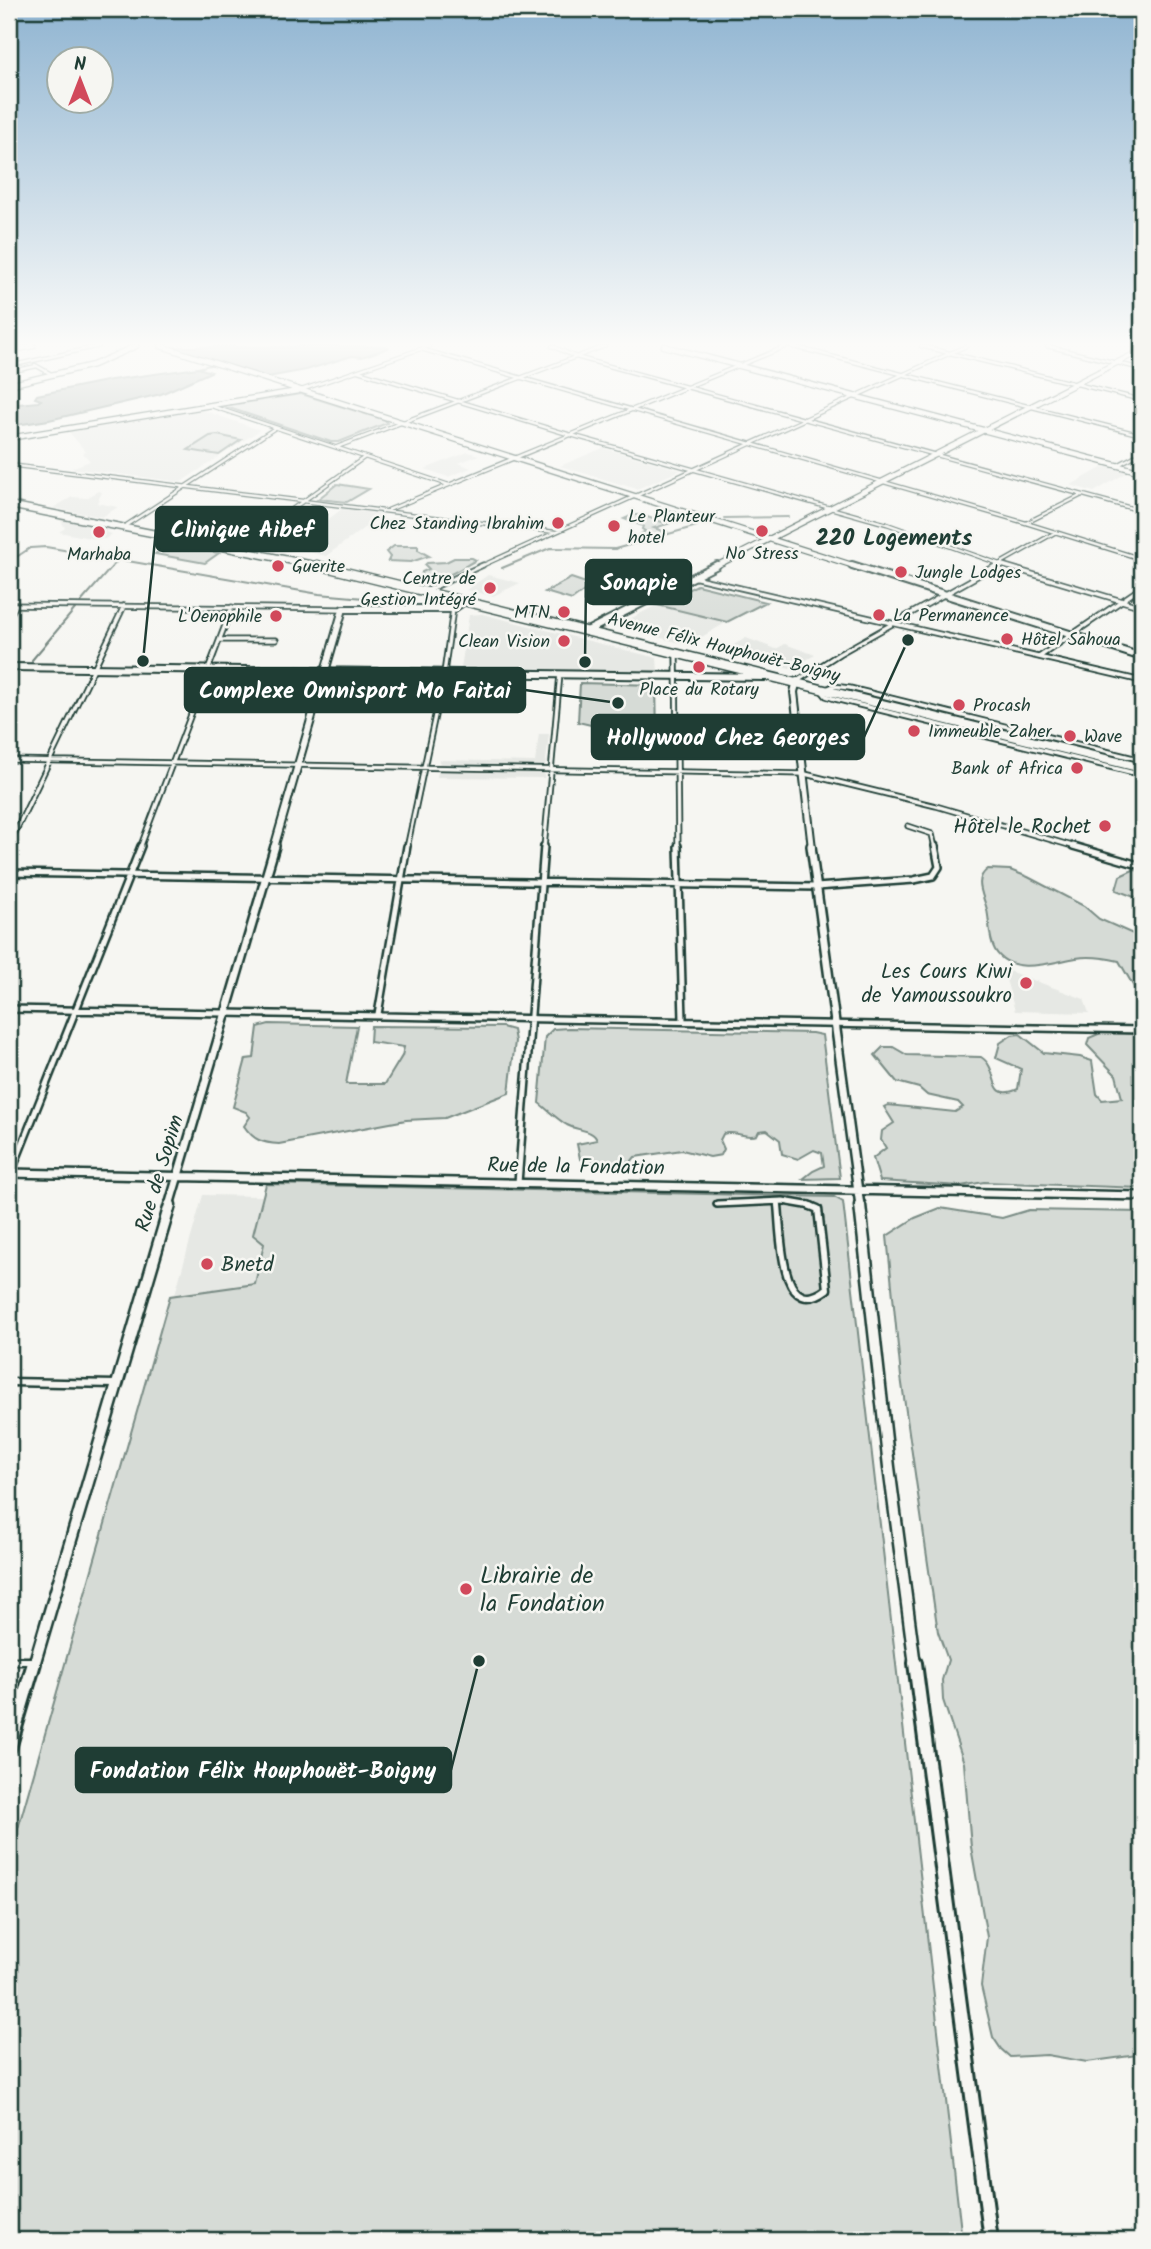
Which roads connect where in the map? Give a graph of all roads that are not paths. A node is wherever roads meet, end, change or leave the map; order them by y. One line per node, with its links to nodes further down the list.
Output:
1 (239, 451): 21 (street)
2 (348, 451): 13 (street)
3 (492, 451): 14 (street)
4 (531, 451): 14 (street)
5 (628, 451): 17 (street)
6 (736, 451): 17 (street)
7 (776, 451): 19 (street)
8 (923, 451): 12 (street)
9 (941, 451): 12 (street)
10 (1061, 451): 16 (street)
11 (1142, 452): 16 (street)
12 (935, 454): 19 (street); 22 (street)
13 (365, 457): 20 (street); 24 (street)
14 (514, 458): 20 (street); 23 (street)
15 (9, 465): 21 (street)
16 (1116, 466): 18 (street)
17 (695, 470): 23 (street); 26 (street)
18 (1142, 472)
19 (883, 481): 26 (street); 29 (street)
20 (449, 485): 27 (street)
21 (185, 486): 24 (street); 30 (street)
22 (1082, 495): 28 (street); 29 (street)
23 (635, 497): 31 (street); 33 (street)
24 (303, 501): 27 (street); 34 (street)
25 (9, 505): 30 (highway, Avenue Félix Houphouët-Boigny)
26 (827, 509): 33 (street); 36 (street)
27 (385, 511): 31 (street)
28 (1142, 512)
29 (1026, 523): 32 (street)
30 (125, 526): 34 (highway, Avenue Félix Houphouët-Boigny)
31 (558, 532): 39 (street)
32 (1056, 532): 35 (street); 36 (street)
33 (768, 538): 37 (street); 40 (street)
34 (239, 547): 39 (highway, Avenue Félix Houphouët-Boigny)
35 (1142, 559)
36 (998, 564): 40 (street); 42 (street)
37 (693, 578): 51 (street); 52 (street)
38 (1142, 587): 42 (street)
39 (428, 590): 41 (highway, Avenue Félix Houphouët-Boigny)
40 (946, 595): 51 (street); 53 (street)
41 (466, 600): 49 (street); 52 (highway, Avenue Félix Houphouët-Boigny)
42 (1121, 601): 47 (street); 53 (street)
43 (9, 605): 44 (street)
44 (16, 605): 45 (street); 50 (street)
45 (124, 606): 46 (street); 60 (street)
46 (232, 607): 48 (street); 54 (street)
47 (1142, 607)
48 (343, 609): 49 (street); 62 (street, Rue de Sopim)
49 (453, 609): 63 (street)
50 (9, 617)
51 (895, 623): 57 (street); 67 (street)
52 (589, 630): 56 (highway, Avenue Félix Houphouët-Boigny)
53 (1070, 634): 57 (street); 58 (street)
54 (221, 640): 55 (street); 61 (street)
55 (276, 640)
56 (676, 652): 65 (street); 66 (highway, Avenue Félix Houphouët-Boigny)
57 (1039, 657): 68 (street)
58 (1142, 657)
59 (9, 667): 60 (street)
60 (94, 668): 61 (street); 72 (street)
61 (209, 670): 62 (street); 73 (street)
62 (325, 671): 63 (street); 74 (street, Rue de Sopim)
63 (444, 673): 64 (street); 75 (street)
64 (560, 674): 65 (street); 77 (street)
65 (677, 676): 66 (street); 78 (street)
66 (779, 677): 67 (highway, Avenue Félix Houphouët-Boigny)
67 (797, 681): 69 (highway, Avenue Félix Houphouët-Boigny); 79 (street)
68 (1142, 681)
69 (824, 688): 71 (street); 76 (highway, Avenue Félix Houphouët-Boigny); 80 (street)
70 (9, 760): 72 (street)
71 (1142, 760)
72 (51, 761): 73 (street); 82 (street)
73 (174, 763): 74 (street); 85 (street)
74 (298, 765): 75 (street); 86 (street, Rue de Sopim)
75 (425, 768): 77 (street); 87 (street)
76 (1142, 768)
77 (552, 769): 78 (street); 88 (street)
78 (679, 770): 79 (street); 89 (street)
79 (805, 774): 83 (street); 90 (street)
80 (1142, 775)
81 (908, 826): 90 (street)
82 (9, 845)
83 (1142, 866)
84 (9, 873): 85 (street)
85 (127, 875): 86 (street); 92 (street)
86 (265, 877): 87 (street); 93 (street, Rue de Sopim)
87 (400, 880): 88 (street); 94 (street)
88 (541, 882): 89 (street); 95 (street)
89 (677, 884): 90 (street); 96 (street)
90 (816, 887): 97 (street)
91 (9, 1009): 92 (street)
92 (75, 1010): 93 (street); 99 (street)
93 (227, 1012): 94 (street); 100 (street, Rue de Sopim)
94 (378, 1014): 95 (street)
95 (530, 1017): 96 (street); 101 (street)
96 (682, 1020): 97 (street)
97 (835, 1025): 98 (street); 102 (street)
98 (1142, 1030)
99 (9, 1175): 100 (street, Rue de la Fondation)
100 (178, 1177): 101 (street, Rue de la Fondation); 107 (street, Rue de Sopim)
101 (518, 1183): 102 (street, Rue de la Fondation)
102 (857, 1190): 103 (street, Rue de la Fondation); 111 (street)
103 (1142, 1196)
104 (778, 1202): 104 (street); 105 (street)
105 (717, 1204)
106 (9, 1382): 107 (street)
107 (116, 1384): 109 (street, Rue de Sopim)
108 (9, 1661): 109 (street)
109 (34, 1661): 110 (street, Rue de Sopim)
110 (9, 1748)
111 (991, 2240)

